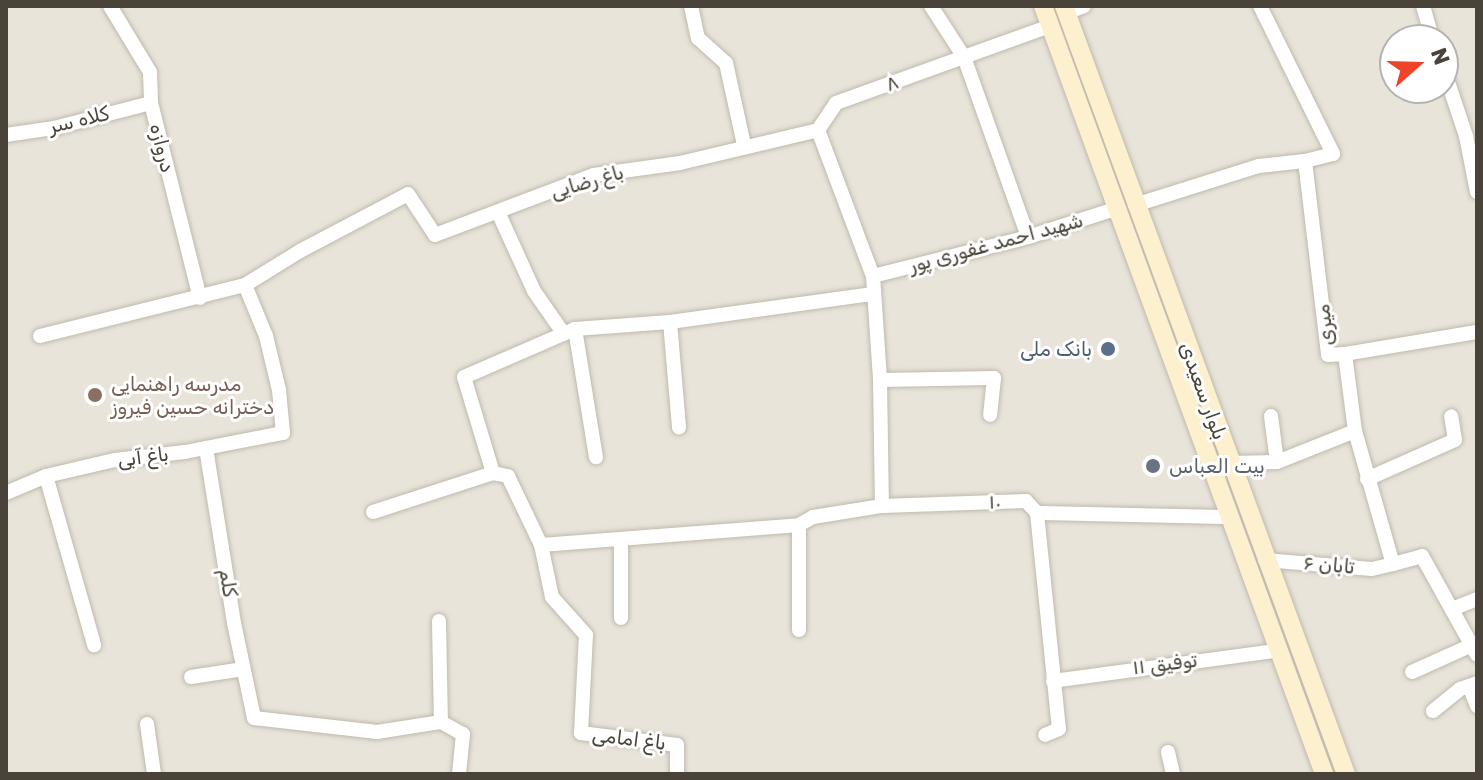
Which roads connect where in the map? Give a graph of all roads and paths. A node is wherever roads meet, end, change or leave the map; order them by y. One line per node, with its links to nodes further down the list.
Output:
1 (110, 6): 9 (street, دروازه)
2 (691, 6): 14 (street)
3 (931, 6): 8 (street)
4 (1043, 6): 7 (main road, بلوار سعیدی)
5 (1260, 6): 15 (street)
6 (1071, 8): 13 (main road, بلوار سعیدی)
7 (1050, 26): 8 (street, ۸); 13 (main road, بلوار سعیدی)
8 (964, 57): 11 (street, ۸); 19 (street)
9 (151, 103): 12 (street, کلاه سر); 23 (street, دروازه)
10 (1455, 104): 16 (street)
11 (818, 130): 14 (street); 20 (street)
12 (6, 135)
13 (1102, 139): 17 (main road, بلوار سعیدی)
14 (744, 145): 18 (street, باغ رضایی)
15 (1305, 161): 17 (street, شهید احمد غفوری پور); 28 (street, میری)
16 (1477, 192)
17 (1126, 207): 19 (street, شهید احمد غفوری پور); 38 (main road, بلوار سعیدی); 46 (main road, بلوار سعیدی)
18 (498, 212): 21 (street, باغ رضایی); 25 (street)
19 (1028, 237): 20 (street, شهید احمد غفوری پور)
20 (873, 276): 22 (street)
21 (245, 285): 23 (street); 35 (street, باغ آبی)
22 (873, 294): 24 (street); 29 (street)
23 (200, 298): 27 (street)
24 (670, 322): 25 (street); 33 (street)
25 (570, 332): 36 (street); 39 (street)
26 (1477, 332): 28 (street)
27 (40, 336)
28 (1345, 354): 34 (street, میری)
29 (880, 380): 30 (street); 43 (street)
30 (990, 415)
31 (1271, 416): 37 (street)
32 (1451, 416): 41 (street)
33 (679, 428)
34 (1355, 431): 37 (street); 41 (street, میری)
35 (206, 448): 40 (street, باغ آبی); 60 (street, کلم)
36 (596, 457)
37 (1277, 462): 38 (street)
38 (1230, 463): 50 (main road, بلوار سعیدی)
39 (493, 473): 44 (street); 49 (street)
40 (46, 476): 42 (street, باغ آبی); 57 (street)
41 (1367, 479): 51 (street, میری)
42 (6, 493)
43 (882, 506): 45 (street, ۱۰); 47 (street, ۱۰)
44 (373, 512)
45 (1037, 513): 46 (street, ۱۰); 63 (street)
46 (1228, 517): 59 (main road, بلوار سعیدی)
47 (799, 525): 48 (street, ۱۰); 56 (street)
48 (621, 539): 49 (street, ۱۰); 54 (street)
49 (541, 545): 73 (street, باغ امامی)
50 (1265, 560): 51 (street, تابان ۶); 76 (main road, بلوار سعیدی)
51 (1393, 564): 53 (street)
52 (1477, 599): 53 (street)
53 (1452, 609): 58 (street)
54 (621, 618)
55 (439, 621): 67 (street)
56 (799, 630)
57 (94, 645)
58 (1474, 650): 61 (street)
59 (1276, 651): 63 (street, توفیق ۱۱); 75 (main road, بلوار سعیدی)
60 (243, 669): 62 (street); 67 (street, کلم)
61 (1412, 672)
62 (191, 677)
63 (1053, 681): 69 (street)
64 (1473, 684): 65 (street); 66 (street)
65 (1477, 706)
66 (1433, 711)
67 (441, 722): 72 (street)
68 (147, 724): 71 (street)
69 (1045, 735)
70 (1168, 752): 74 (street)
71 (154, 774)
72 (459, 774)
73 (677, 774)
74 (1173, 774)
75 (1324, 774)
76 (1346, 774)

